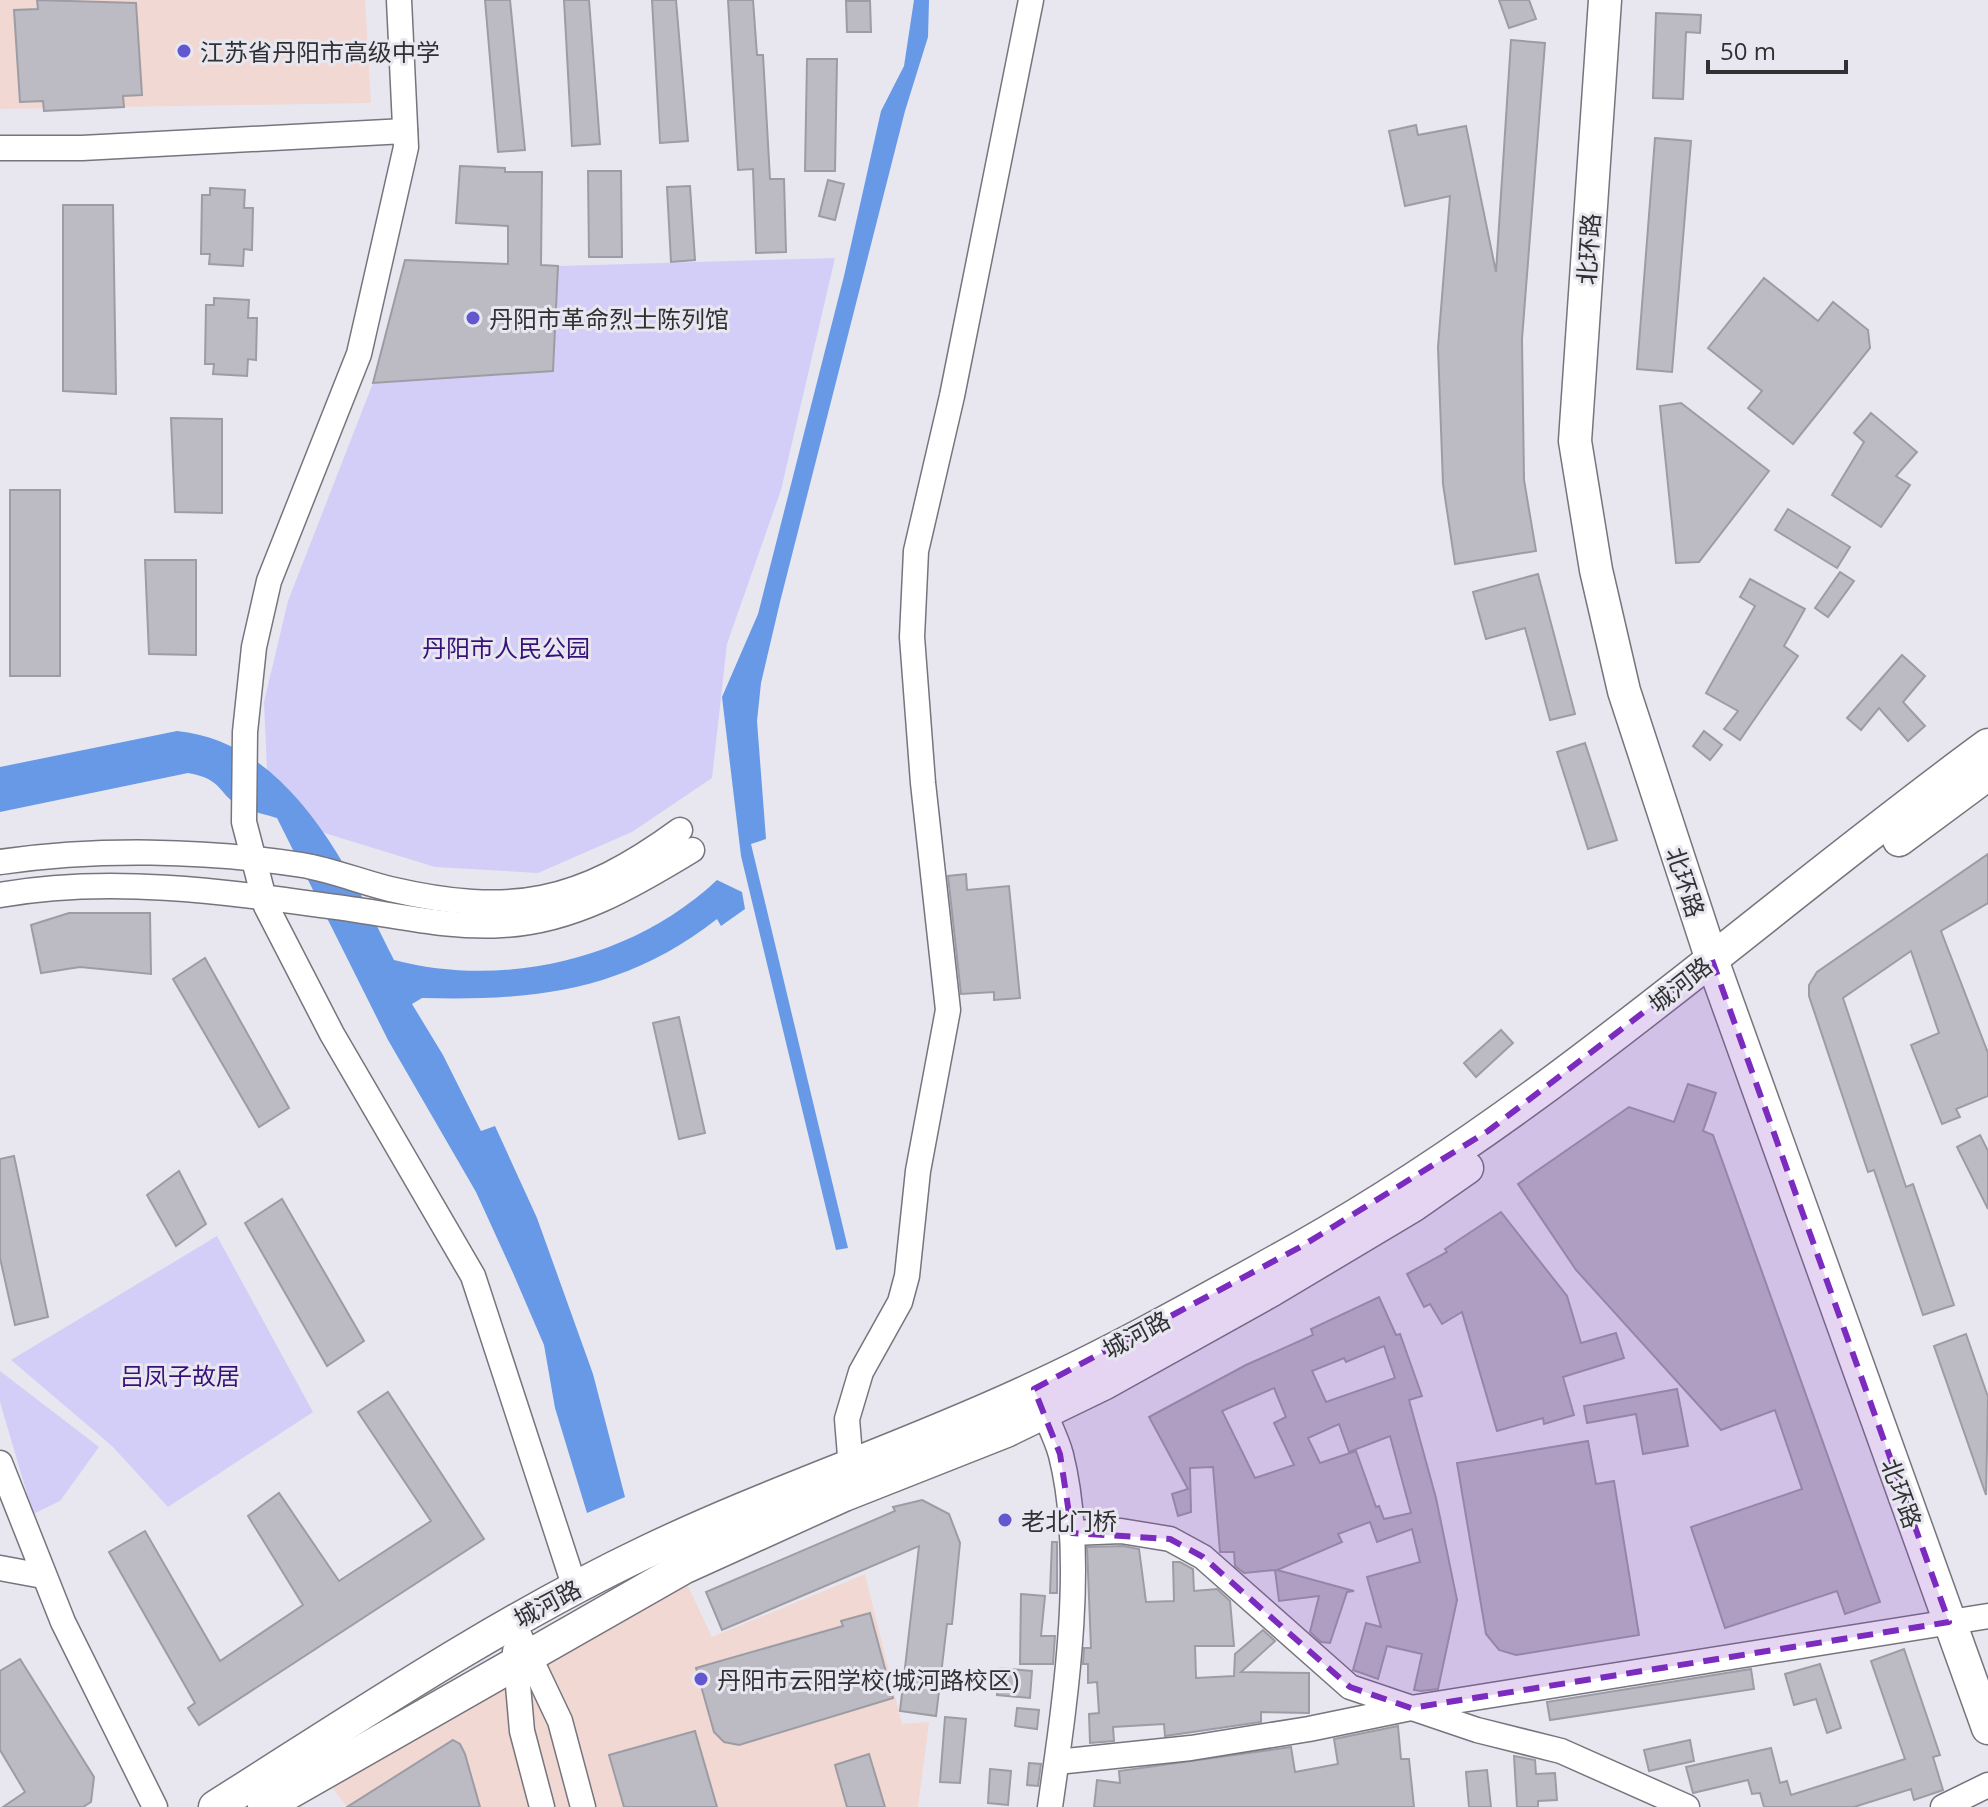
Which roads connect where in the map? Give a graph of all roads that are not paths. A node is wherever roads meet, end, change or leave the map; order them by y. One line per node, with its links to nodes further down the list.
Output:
1 (399, 0): 4 (street)
2 (1031, 0): 14 (street)
3 (1605, 0): 11 (main road, 北环路)
4 (405, 131): 5 (street); 7 (street)
5 (0, 148)
6 (1985, 760): 11 (main road, 城河路)
7 (254, 861): 8 (street); 10 (street); 10 (street)
8 (0, 862)
9 (0, 895): 10 (street)
10 (264, 899): 18 (street)
11 (1715, 968): 12 (main road, 城河路); 21 (main road, 北环路)
12 (1039, 1400): 14 (main road, 城河路); 15 (street); 22 (main road, 城河路)
13 (0, 1463): 17 (street)
14 (851, 1468): 18 (main road, 城河路)
15 (1072, 1533): 23 (street); 25 (street)
16 (0, 1568): 17 (street)
17 (43, 1576): 27 (street)
18 (575, 1588): 20 (main road, 城河路)
19 (1988, 1616): 21 (street)
20 (512, 1620): 22 (street); 28 (main road, 城河路)
21 (1949, 1622): 23 (street); 24 (main road, 北环路)
22 (522, 1657): 29 (main road, 城河路); 30 (street); 31 (street)
23 (1411, 1708): 25 (street); 33 (street)
24 (1988, 1728)
25 (1057, 1762): 32 (street)
26 (1988, 1785): 34 (street)
27 (155, 1807)
28 (215, 1807)
29 (264, 1807)
30 (542, 1807)
31 (583, 1807)
32 (1050, 1807)
33 (1687, 1807)
34 (1943, 1807)

